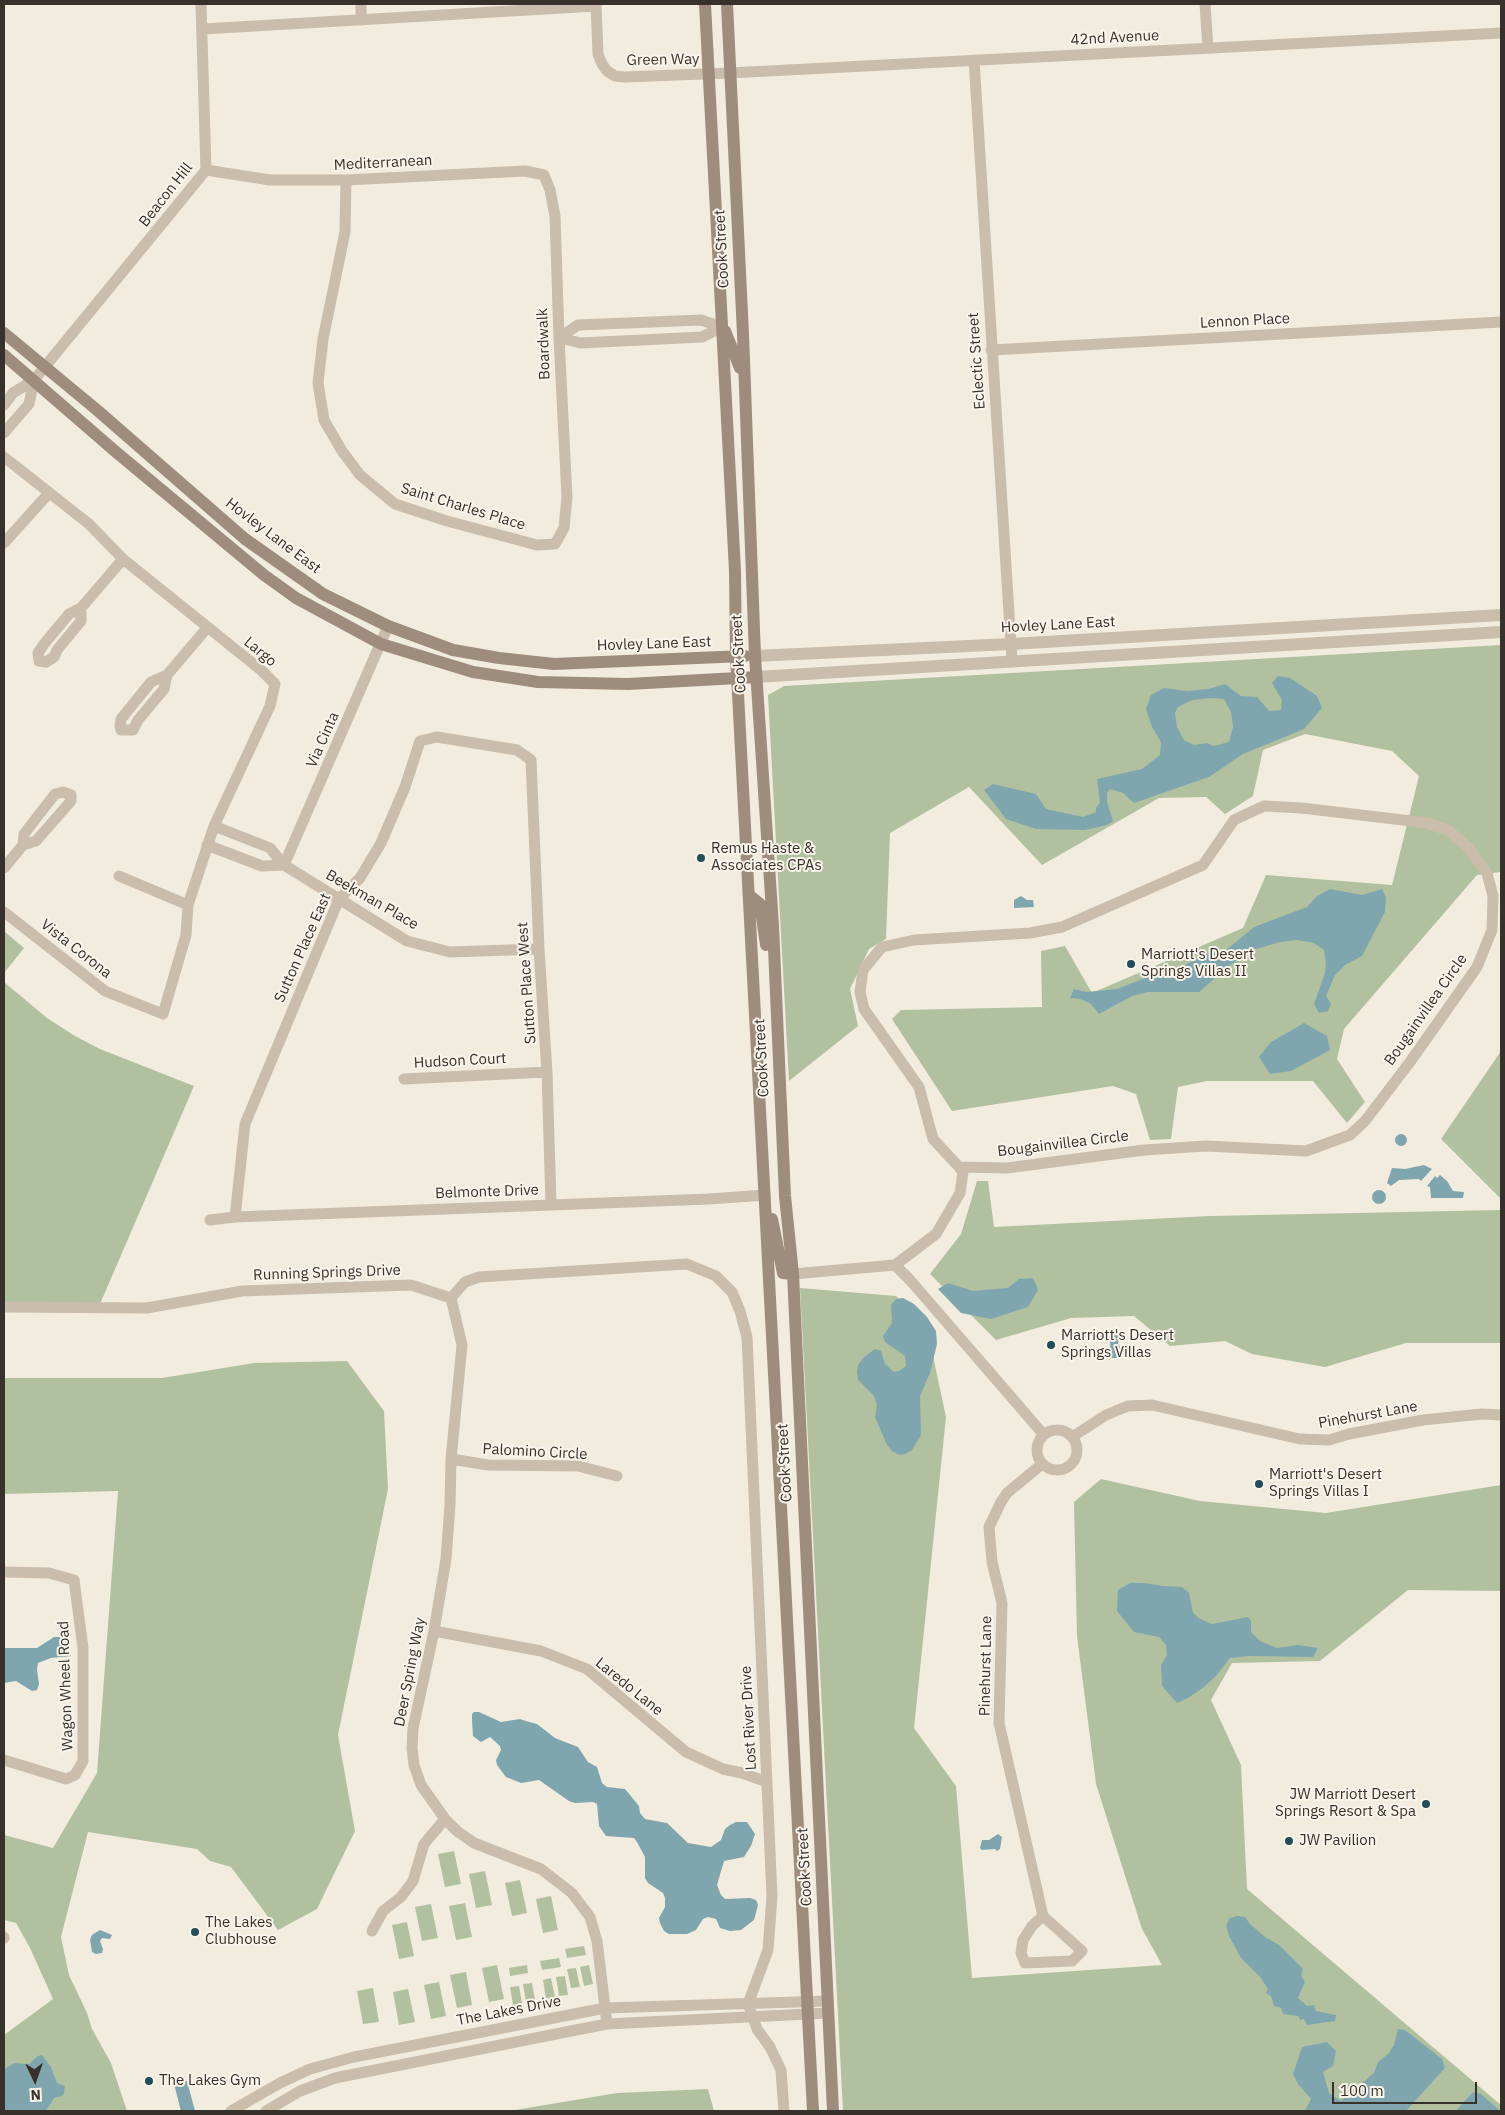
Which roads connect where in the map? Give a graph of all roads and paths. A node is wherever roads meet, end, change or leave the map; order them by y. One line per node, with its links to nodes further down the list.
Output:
1 (202, 4): 8 (street, Beacon Hill)
2 (361, 4): 7 (street)
3 (705, 4): 13 (main road, Cook Street)
4 (727, 4): 12 (main road, Cook Street)
5 (1205, 4): 10 (street)
6 (596, 5): 7 (street); 13 (street, Green Way)
7 (362, 20): 8 (street)
8 (202, 29): 14 (street, Beacon Hill)
9 (1501, 33): 10 (street, 42nd Avenue)
10 (1208, 48): 11 (street, 42nd Avenue)
11 (974, 60): 12 (street, 42nd Avenue); 21 (street, Eclectic Street)
12 (730, 73): 13 (street, Green Way); 25 (main road, Cook Street)
13 (709, 74): 18 (main road, Cook Street)
14 (206, 170): 15 (street, Mediterranean); 23 (street, Beacon Hill)
15 (346, 180): 16 (street, Mediterranean); 30 (street, Saint Charles Place)
16 (550, 190): 20 (street, Boardwalk)
17 (1501, 322): 21 (street, Lennon Place)
18 (722, 327): 20 (street); 20 (street); 25 (main road); 43 (main road, Cook Street)
19 (4, 333): 23 (main road, Hovley Lane East)
20 (559, 338): 30 (street, Boardwalk)
21 (991, 350): 41 (street, Eclectic Street)
22 (4, 355): 24 (main road)
23 (46, 368): 24 (street); 36 (main road, Hovley Lane East)
24 (34, 380): 26 (street); 27 (street); 40 (main road)
25 (744, 382): 44 (main road, Cook Street)
26 (4, 405)
27 (4, 433)
28 (4, 457): 29 (street, Largo)
29 (49, 492): 31 (street); 32 (street, Largo)
30 (567, 497)
31 (4, 543)
32 (123, 559): 33 (street); 37 (street, Largo)
33 (82, 608): 33 (street)
34 (1501, 615): 35 (street, Hovley Lane East)
35 (1352, 624): 39 (street, Hovley Lane East); 42 (street)
36 (388, 626): 40 (street, Via Cinta); 43 (main road, Hovley Lane East)
37 (207, 628): 47 (street); 51 (street, Largo)
38 (1501, 632): 42 (street)
39 (1125, 637): 41 (street, Hovley Lane East); 45 (street)
40 (381, 644): 49 (main road); 54 (street, Via Cinta)
41 (1011, 644): 44 (street, Hovley Lane East); 46 (street, Eclectic Street)
42 (1284, 644): 45 (street)
43 (736, 656): 44 (main road, Hovley Lane East); 49 (main road, Cook Street)
44 (755, 656): 48 (main road, Cook Street)
45 (1070, 657): 46 (street)
46 (1012, 661): 48 (street)
47 (167, 675): 47 (street)
48 (756, 677): 49 (main road); 64 (main road, Cook Street)
49 (737, 678): 57 (main road, Cook Street)
50 (531, 760): 58 (street, Sutton Place East); 62 (street, Sutton Place West)
51 (214, 826): 53 (street, Largo); 54 (street, Beekman Place)
52 (23, 845): 52 (street); 55 (street)
53 (207, 845): 54 (street); 59 (street, Largo)
54 (284, 865): 58 (street, Beekman Place)
55 (4, 868)
56 (119, 876): 59 (street)
57 (750, 896): 64 (main road); 68 (main road, Cook Street)
58 (339, 899): 62 (street, Beekman Place); 70 (street, Sutton Place East)
59 (188, 905): 63 (street, Largo)
60 (4, 912): 63 (street, Vista Corona)
61 (1497, 931): 67 (street, Bougainvillea Circle); 67 (street, Bougainvillea Circle)
62 (539, 949): 65 (street, Sutton Place West)
63 (163, 1014)
64 (778, 1034): 73 (main road, Cook Street)
65 (547, 1072): 66 (street, Hudson Court); 69 (street, Sutton Place West)
66 (404, 1079)
67 (959, 1167): 72 (street)
68 (765, 1195): 69 (street, Belmonte Drive); 73 (main road); 92 (main road, Cook Street)
69 (551, 1204): 70 (street, Belmonte Drive)
70 (235, 1217): 71 (street, Belmonte Drive)
71 (210, 1220)
72 (895, 1265): 73 (street); 77 (street)
73 (792, 1274): 90 (main road, Cook Street)
74 (451, 1298): 75 (street, Running Springs Drive); 79 (street, Deer Spring Way); 85 (street, Lost River Drive)
75 (4, 1307)
76 (1501, 1415): 78 (street, Pinehurst Lane)
77 (1044, 1435): 78 (street); 80 (street)
78 (1072, 1437): 80 (street)
79 (451, 1460): 81 (street, Palomino Circle); 83 (street, Deer Spring Way)
80 (1042, 1464): 87 (street, Pinehurst Lane)
81 (617, 1476)
82 (4, 1572): 84 (street, Wagon Wheel Road)
83 (434, 1631): 85 (street, Laredo Lane); 86 (street, Deer Spring Way)
84 (4, 1760)
85 (767, 1782): 89 (street, Lost River Drive)
86 (445, 1819): 88 (street); 91 (street, Deer Spring Way)
87 (1043, 1916): 87 (street)
88 (372, 1931)
89 (748, 2004): 91 (street, The Lakes Drive); 92 (street, The Lakes Drive); 93 (street)
90 (828, 2007): 92 (street); 99 (main road, Cook Street)
91 (605, 2008): 94 (street, Deer Spring Way); 95 (street, The Lakes Drive)
92 (808, 2008): 93 (street, The Lakes Drive); 98 (main road, Cook Street)
93 (753, 2017): 94 (street, The Lakes Drive); 97 (street)
94 (607, 2024): 96 (street, The Lakes Drive)
95 (231, 2111)
96 (266, 2111)
97 (784, 2111)
98 (812, 2111)
99 (833, 2111)

